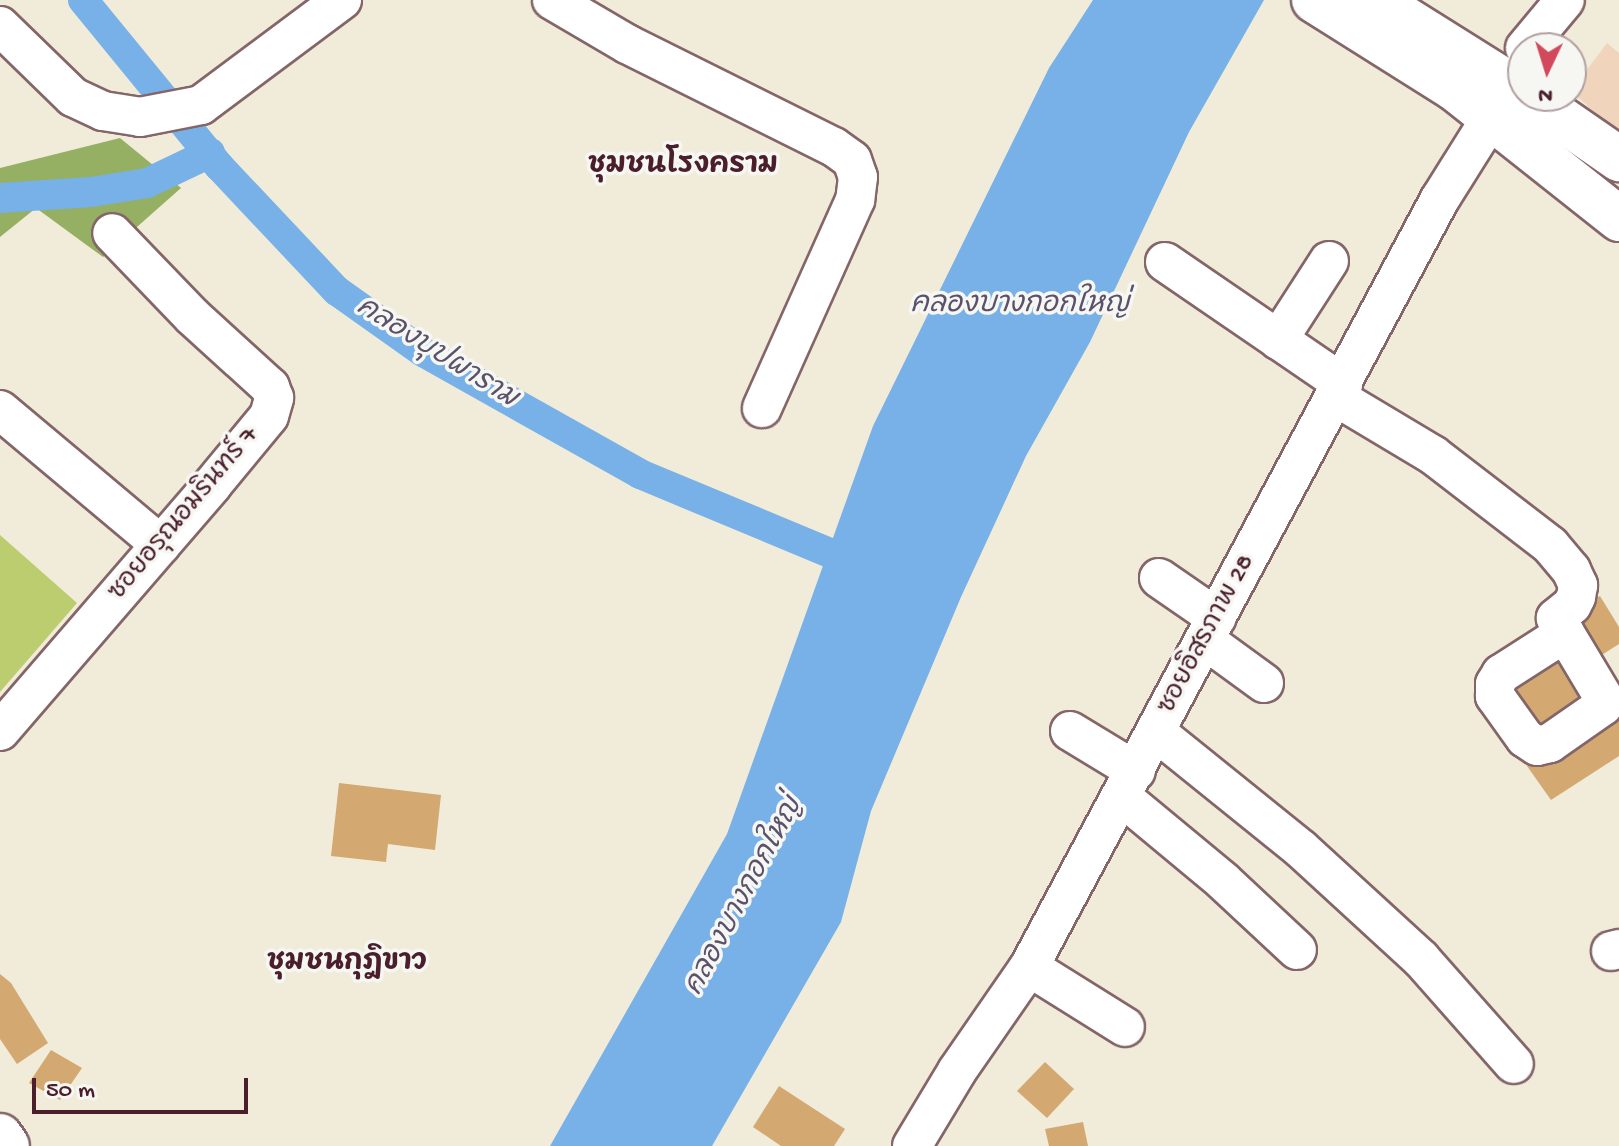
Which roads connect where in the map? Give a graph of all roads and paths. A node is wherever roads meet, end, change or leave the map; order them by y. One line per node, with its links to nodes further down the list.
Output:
1 (552, 0): 15 (street)
2 (1314, 0): 7 (main road)
3 (1375, 0): 7 (main road)
4 (1565, 0): 7 (street, ซอยอิสรภาพ 28)
5 (336, 2): 6 (street)
6 (0, 26)
7 (1503, 79): 8 (main road); 9 (main road); 14 (street, ซอยอิสรภาพ 28)
8 (1619, 159)
9 (1619, 219)
10 (112, 233): 17 (street, ซอยอรุณอมรินทร์ 7)
11 (1329, 261): 13 (street)
12 (1165, 262): 13 (street)
13 (1278, 340): 14 (street)
14 (1340, 391): 19 (street, ซอยอิสรภาพ 28); 20 (street)
15 (762, 408)
16 (0, 410): 17 (street)
17 (161, 545): 22 (street, ซอยอรุณอมรินทร์ 7)
18 (1159, 578): 19 (street)
19 (1211, 629): 21 (street); 24 (street, ซอยอิสรภาพ 28)
20 (1565, 633)
21 (1264, 683)
22 (0, 731)
23 (1070, 731): 25 (street)
24 (1156, 732): 25 (street, ซอยอิสรภาพ 28); 29 (street)
25 (1129, 784): 26 (street); 27 (street, ซอยอิสรภาพ 28)
26 (1297, 950)
27 (1029, 967): 28 (street); 32 (street, ซอยอิสรภาพ 28)
28 (1125, 1027)
29 (1514, 1064)
30 (0, 1136): 31 (main road)
31 (7, 1146)
32 (912, 1146)

